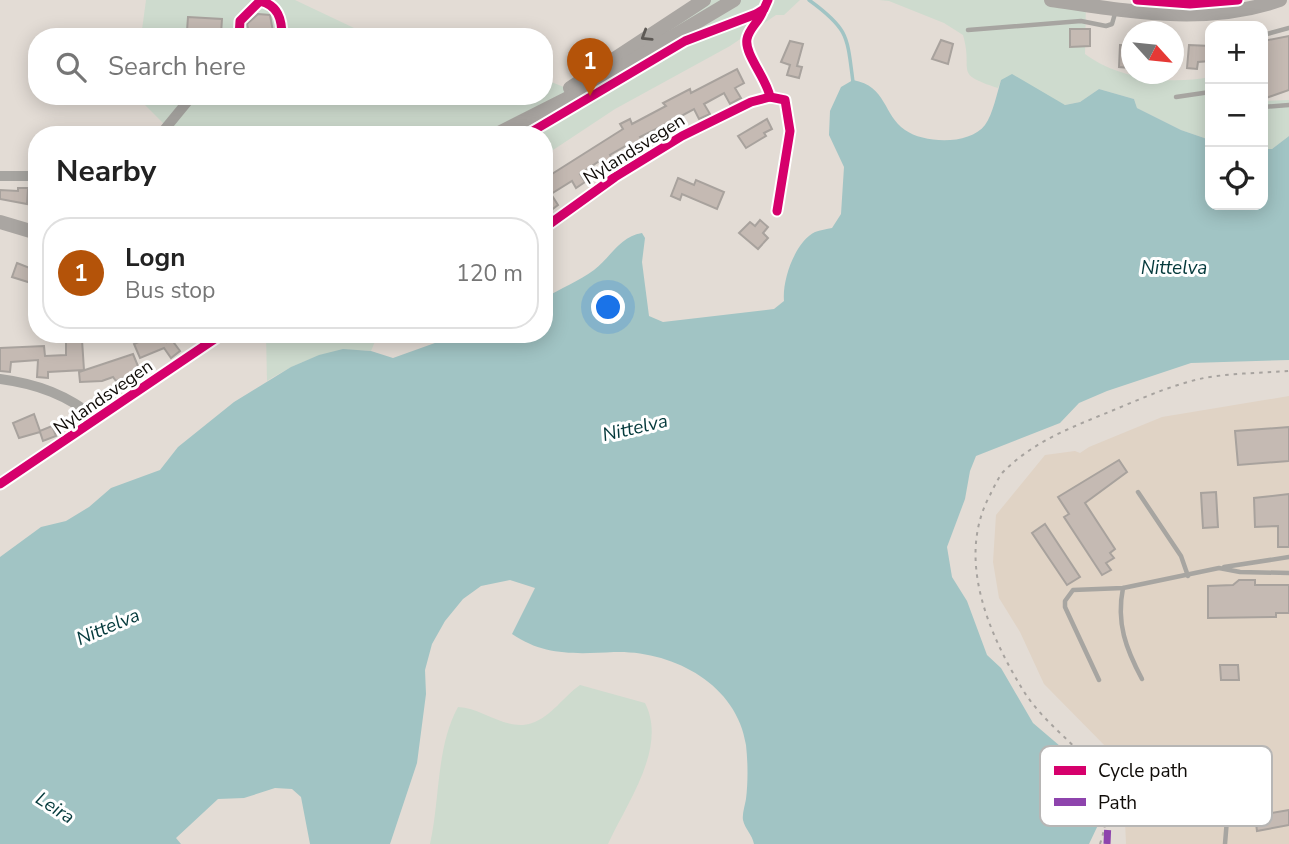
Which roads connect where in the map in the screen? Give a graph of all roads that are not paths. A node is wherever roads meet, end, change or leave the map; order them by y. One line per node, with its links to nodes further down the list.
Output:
1 (704, 0): 13 (main road, one-way to 13)
2 (734, 0): 14 (main road)
3 (1051, 0): 5 (main road)
4 (1280, 0): 5 (main road)
5 (1117, 9): 9 (lane)
6 (240, 28): 7 (street)
7 (281, 28)
8 (1289, 28): 10 (lane)
9 (968, 30)
10 (1268, 34)
11 (1205, 93): 12 (lane)
12 (1176, 97)
13 (553, 101)
14 (553, 104)
15 (185, 105): 21 (street)
16 (548, 105): 20 (main road, one-way to 20)
17 (552, 105): 20 (main road)
18 (1289, 105): 19 (lane)
19 (1268, 107)
20 (541, 110): 22 (main road)
21 (167, 126)
22 (512, 126)
23 (0, 176): 24 (street)
24 (28, 176)
25 (778, 211): 27 (street, Nylandsvegen)
26 (0, 222): 28 (main road)
27 (553, 222)
28 (28, 230)
29 (209, 343): 31 (street, Nylandsvegen)
30 (0, 379): 31 (street)
31 (97, 419): 32 (street, Nylandsvegen)
32 (0, 484)
33 (1138, 492): 37 (lane)
34 (1289, 557): 35 (lane)
35 (1219, 568): 36 (lane); 37 (lane)
36 (1289, 573)
37 (1188, 576): 38 (lane)
38 (1123, 588): 39 (lane); 40 (lane)
39 (1142, 679)
40 (1099, 680)
41 (1226, 826): 42 (lane)
42 (1225, 844)

